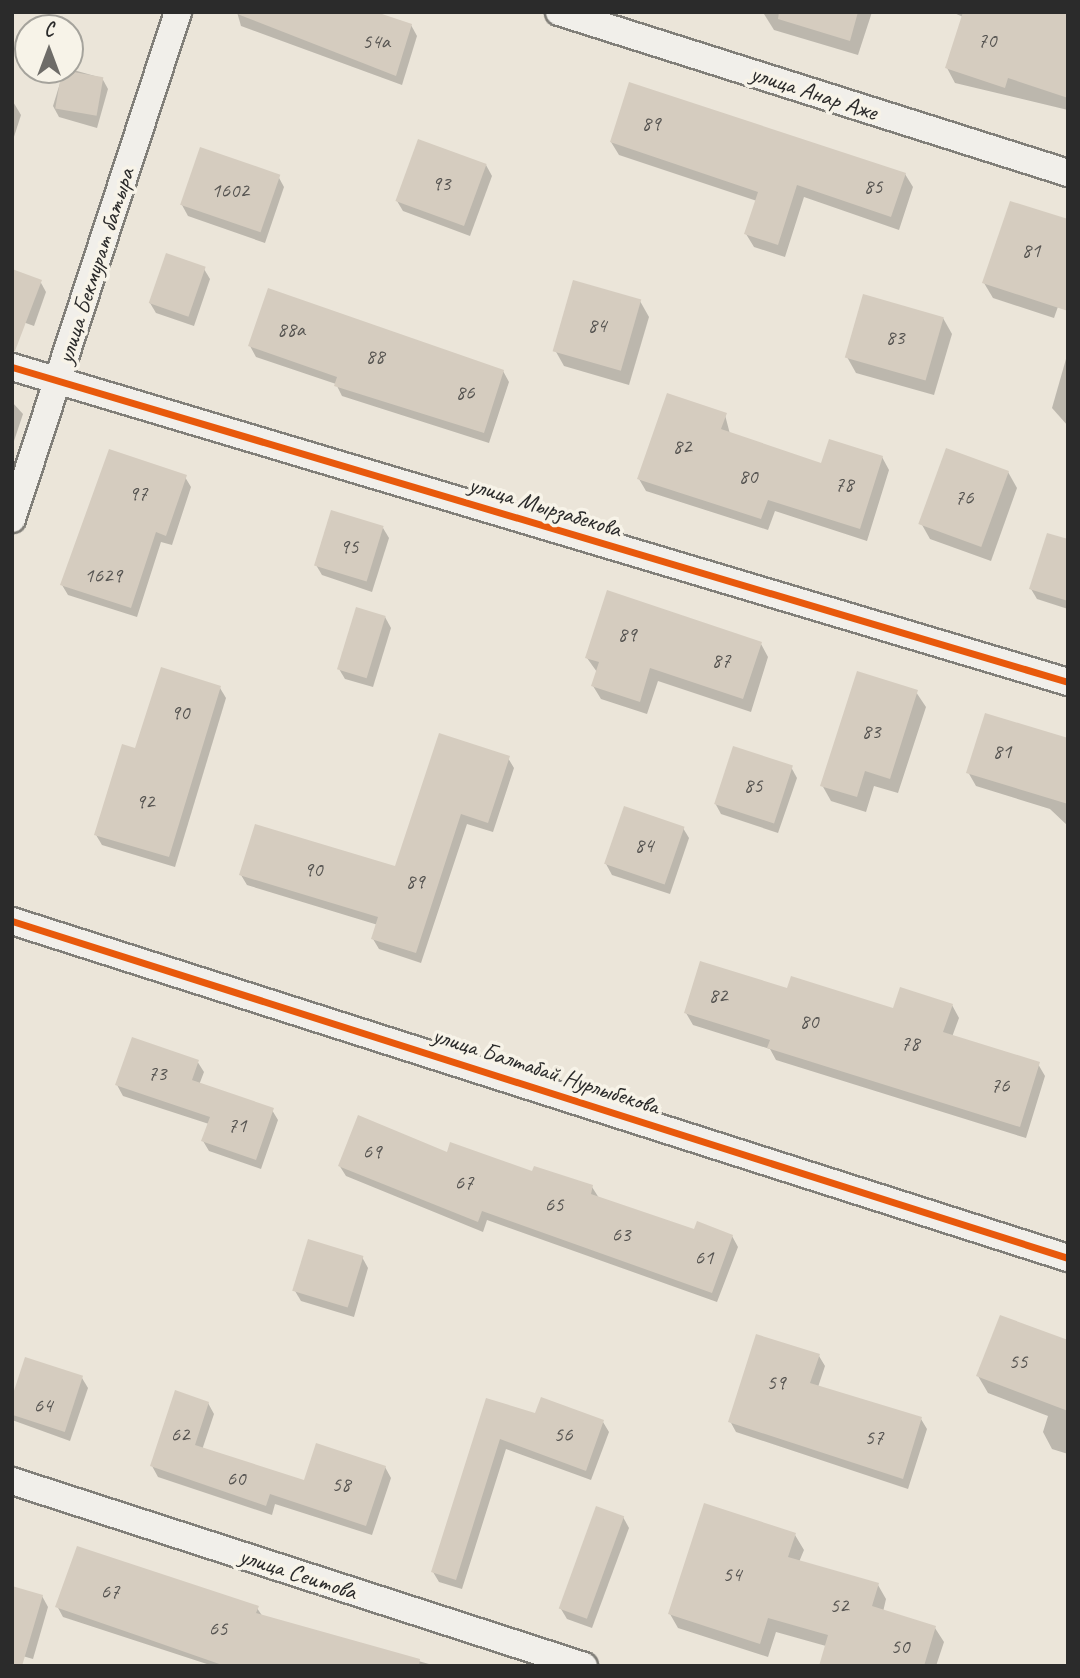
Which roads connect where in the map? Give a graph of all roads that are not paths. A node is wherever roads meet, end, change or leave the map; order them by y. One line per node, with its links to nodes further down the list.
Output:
1 (178, 12): 5 (street, улица Бекмурат батыра)
2 (559, 12): 3 (street, улица Анар Аже)
3 (1068, 173)
4 (12, 367): 5 (street, улица Мырзабекова)
5 (58, 382): 6 (street, улица Бекмурат батыра); 7 (street, улица Мырзабекова)
6 (12, 519)
7 (1068, 682)
8 (12, 921): 9 (street, улица Балтабай Нурлыбекова)
9 (1068, 1258)
10 (12, 1481): 11 (street, улица Сеитова)
11 (584, 1666)

